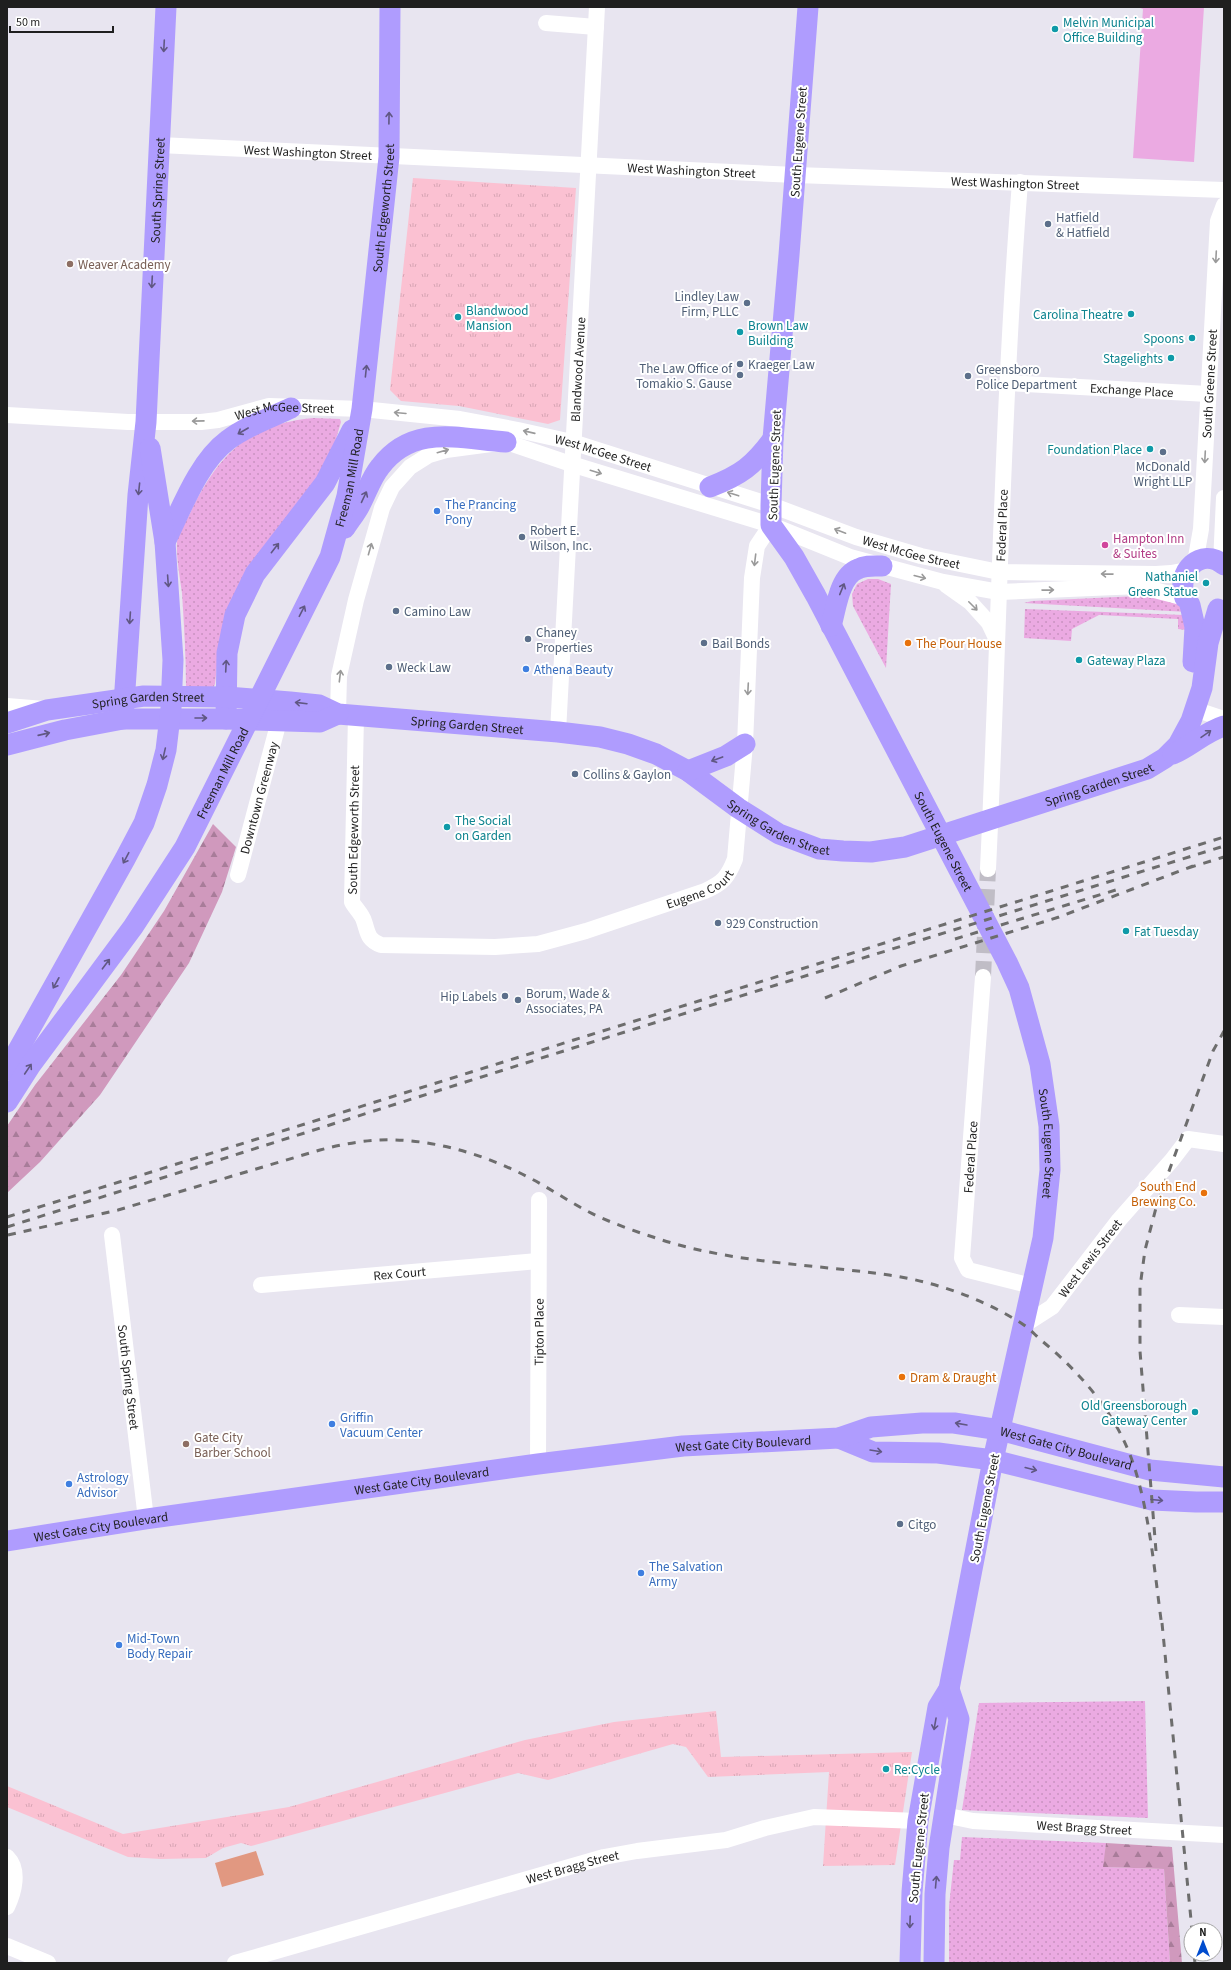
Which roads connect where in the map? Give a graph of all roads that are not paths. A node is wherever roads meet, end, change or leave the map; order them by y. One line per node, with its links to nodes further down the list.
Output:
1 (166, 7): 7 (main road, South Spring Street, one-way to 7)
2 (390, 7): 8 (main road, South Edgeworth Street, one-way to 2)
3 (597, 7): 6 (street, Blandwood Avenue)
4 (808, 7): 10 (main road, South Eugene Street)
5 (546, 23): 6 (street)
6 (596, 27): 9 (street, Blandwood Avenue)
7 (158, 145): 8 (street, West Washington Street); 19 (main road, South Spring Street, one-way to 19)
8 (389, 157): 9 (street, West Washington Street); 17 (main road, South Edgeworth Street, one-way to 8)
9 (588, 165): 10 (street, West Washington Street); 22 (street, Blandwood Avenue)
10 (796, 175): 11 (street, West Washington Street); 20 (main road, South Eugene Street)
11 (1020, 182): 12 (street, West Washington Street); 14 (street, Federal Place)
12 (1224, 190)
13 (1224, 205): 15 (street, South Greene Street, one-way to 15)
14 (1008, 382): 15 (street, Exchange Place); 32 (street, Federal Place)
15 (1208, 394): 31 (street, South Greene Street, one-way to 31)
16 (291, 408): 17 (street, West McGee Street); 19 (street, West McGee Street, one-way to 19); 27 (main road, one-way to 27)
17 (362, 409): 22 (street, West McGee Street, one-way to 17); 28 (main road, Freeman Mill Road); 40 (main road, one-way to 17)
18 (7, 415): 19 (street, West McGee Street)
19 (146, 422): 27 (main road); 39 (main road, one-way to 39)
20 (773, 439): 24 (main road); 26 (main road, South Eugene Street)
21 (506, 442): 23 (street, West McGee Street); 28 (main road, one-way to 21); 44 (street, South Edgeworth Street, one-way to 21)
22 (572, 442): 23 (street, Blandwood Avenue); 24 (street, West McGee Street)
23 (571, 464): 26 (street, West McGee Street, one-way to 26); 51 (street, Blandwood Avenue)
24 (710, 487): 26 (street, West McGee Street, one-way to 24)
25 (1224, 498): 29 (street)
26 (771, 515): 30 (street, West McGee Street); 32 (street, West McGee Street, one-way to 26); 37 (main road, South Eugene Street); 52 (street, Eugene Court, one-way to 52)
27 (165, 542): 62 (main road, one-way to 62)
28 (336, 542): 63 (main road, Freeman Mill Road, one-way to 28)
29 (1222, 564): 31 (main road)
30 (882, 566): 33 (street, West McGee Street, one-way to 33); 37 (main road, one-way to 30)
31 (1191, 566): 32 (street, West McGee Street, one-way to 32); 35 (main road)
32 (999, 572): 34 (street, Federal Place)
33 (943, 582): 34 (street, West McGee Street); 38 (street, one-way to 38)
34 (999, 592): 35 (street, West McGee Street, one-way to 35); 38 (street, Federal Place)
35 (1188, 601): 36 (main road); 42 (main road)
36 (1221, 608): 42 (main road)
37 (831, 626): 69 (main road, South Eugene Street)
38 (997, 640): 57 (street, Federal Place)
39 (124, 697): 40 (main road, Spring Garden Street); 43 (main road, Spring Garden Street); 46 (main road)
40 (227, 698): 44 (main road, Spring Garden Street, one-way to 40); 45 (main road)
41 (7, 706): 43 (street)
42 (1194, 709): 47 (street); 54 (main road, Spring Garden Street)
43 (47, 710): 49 (main road, Spring Garden Street)
44 (347, 715): 48 (main road, Spring Garden Street); 51 (main road, Spring Garden Street); 60 (street, South Edgeworth Street)
45 (226, 718): 46 (main road, Spring Garden Street, one-way to 45); 48 (main road, Spring Garden Street)
46 (123, 719): 53 (main road, Spring Garden Street, one-way to 46)
47 (1224, 719)
48 (279, 721): 59 (street, Downtown Greenway)
49 (7, 723)
50 (1224, 726): 54 (main road, one-way to 50)
51 (558, 732): 55 (main road, Spring Garden Street)
52 (745, 744): 55 (main road, one-way to 55); 56 (street, Eugene Court)
53 (7, 746)
54 (1165, 758): 57 (main road, Spring Garden Street)
55 (688, 772): 56 (main road, Spring Garden Street)
56 (738, 808): 57 (main road, Spring Garden Street); 60 (street, Eugene Court)
57 (990, 820): 58 (street, Federal Place)
58 (988, 869)
59 (238, 875)
60 (370, 939)
61 (983, 977): 69 (street, Federal Place)
62 (7, 1070)
63 (7, 1102)
64 (1224, 1144): 72 (street, West Lewis Street)
65 (539, 1200): 67 (street, Tipton Place)
66 (112, 1235): 79 (street, South Spring Street)
67 (538, 1261): 68 (street, Rex Court); 76 (street, Tipton Place)
68 (261, 1285)
69 (1032, 1286): 72 (main road, South Eugene Street)
70 (1179, 1315): 71 (street)
71 (1224, 1317)
72 (1024, 1325): 73 (main road, South Eugene Street)
73 (1000, 1430): 74 (main road, West Gate City Boulevard, one-way to 74); 75 (main road, South Eugene Street); 77 (main road, West Gate City Boulevard)
74 (839, 1438): 75 (main road, West Gate City Boulevard, one-way to 75); 76 (main road, West Gate City Boulevard)
75 (993, 1460): 78 (main road, West Gate City Boulevard, one-way to 78); 81 (main road, South Eugene Street)
76 (538, 1464): 79 (main road, West Gate City Boulevard)
77 (1224, 1477)
78 (1224, 1502)
79 (146, 1519): 80 (main road, West Gate City Boulevard)
80 (7, 1541)
81 (949, 1688): 82 (main road, South Eugene Street); 83 (main road, South Eugene Street, one-way to 83)
82 (944, 1816): 84 (street, West Bragg Street); 92 (main road, South Eugene Street, one-way to 82)
83 (918, 1821): 90 (street, West Bragg Street); 91 (main road, South Eugene Street, one-way to 91)
84 (1224, 1835)
85 (7, 1856): 86 (street)
86 (10, 1884): 87 (street)
87 (7, 1907)
88 (7, 1946): 89 (street)
89 (48, 1963)
90 (234, 1963)
91 (910, 1963)
92 (934, 1963)

